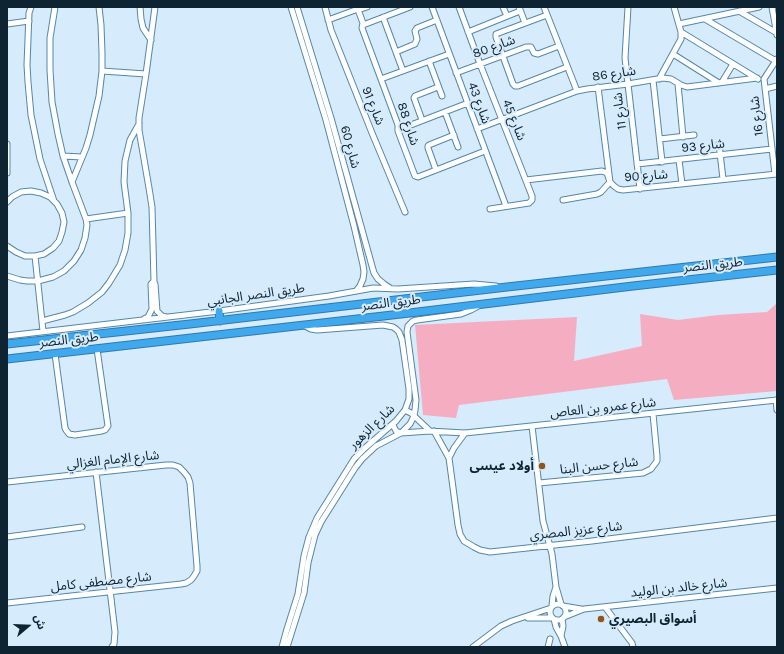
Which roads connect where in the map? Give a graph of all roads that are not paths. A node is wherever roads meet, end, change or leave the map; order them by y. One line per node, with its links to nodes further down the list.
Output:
1 (31, 7): 28 (street)
2 (55, 7): 83 (street)
3 (99, 7): 47 (street)
4 (140, 7): 36 (street)
5 (155, 7): 36 (street)
6 (291, 7): 65 (street, شارع 60)
7 (297, 7): 65 (street, شارع 60)
8 (325, 7): 26 (street, شارع 91)
9 (367, 7): 19 (street)
10 (410, 7): 24 (street)
11 (432, 7): 27 (street, شارع 43)
12 (459, 7): 33 (street, شارع 45)
13 (503, 7): 23 (street)
14 (544, 7): 22 (street)
15 (628, 7): 57 (street, شارع 11)
16 (674, 7): 31 (street)
17 (759, 7): 21 (street)
18 (772, 7): 35 (street)
19 (358, 9): 26 (street); 32 (street, شارع 88)
20 (519, 9): 23 (street); 29 (street)
21 (739, 11): 25 (street); 35 (street)
22 (547, 15): 29 (street); 37 (street)
23 (507, 16): 33 (street)
24 (383, 17): 32 (street); 38 (street)
25 (705, 19): 31 (street); 42 (street)
26 (328, 20): 102 (street, شارع 91)
27 (437, 20): 38 (street); 39 (street, شارع 43)
28 (29, 21): 30 (street); 98 (street)
29 (525, 23): 41 (street)
30 (7, 24)
31 (679, 24): 34 (street)
32 (363, 25): 52 (street, شارع 88)
33 (468, 32): 44 (street, شارع 45)
34 (681, 32): 40 (street); 45 (street)
35 (777, 34)
36 (151, 40): 50 (street)
37 (559, 46): 41 (street, شارع 80); 46 (street)
38 (396, 52): 48 (street)
39 (449, 54): 43 (street); 49 (street, شارع 43)
40 (673, 54): 53 (street); 56 (street)
41 (503, 55): 44 (street, شارع 80); 46 (street)
42 (776, 60): 55 (street, شارع 16)
43 (429, 61): 48 (street); 60 (street)
44 (480, 64): 49 (street, شارع 80); 69 (street, شارع 45)
45 (733, 64): 51 (street); 56 (street)
46 (567, 67): 63 (street)
47 (102, 71): 50 (street); 84 (street)
48 (402, 71): 52 (street)
49 (456, 72): 66 (street, شارع 43)
50 (146, 74): 70 (street)
51 (757, 78): 55 (street); 56 (street, شارع 86)
52 (381, 79): 72 (street, شارع 88)
53 (659, 79): 54 (street, شارع 86); 58 (street, شارع 86)
54 (653, 80): 57 (street, شارع 86); 76 (street)
55 (764, 82): 62 (street, شارع 16)
56 (721, 83): 58 (street, شارع 86)
57 (628, 84): 61 (street, شارع 86); 87 (street, شارع 11)
58 (678, 84): 75 (street)
59 (777, 86): 62 (street)
60 (438, 87): 64 (street); 68 (street)
61 (598, 88): 63 (street, شارع 86); 94 (street)
62 (765, 88): 80 (street, شارع 16)
63 (576, 91): 69 (street, شارع 86)
64 (442, 96)
65 (323, 102): 105 (street, شارع 60); 106 (street, شارع 60)
66 (468, 103): 67 (street); 71 (street, شارع 43)
67 (446, 112): 68 (street); 73 (street)
68 (422, 120): 72 (street)
69 (502, 120): 71 (street, شارع 86); 91 (street, شارع 45)
70 (139, 124): 103 (street); 121 (street)
71 (477, 129): 81 (street, شارع 43)
72 (398, 130): 88 (street, شارع 88)
73 (454, 135): 79 (street); 88 (street)
74 (694, 135): 75 (street)
75 (683, 137): 76 (street)
76 (660, 139): 86 (street)
77 (7, 144): 89 (street)
78 (719, 144): 82 (street)
79 (458, 147)
80 (772, 149): 82 (street, شارع 93); 90 (street, شارع 16)
81 (486, 151): 88 (street, شارع 88); 100 (street, شارع 43)
82 (720, 155): 85 (street, شارع 93); 92 (street)
83 (63, 156): 84 (street); 93 (street)
84 (82, 157): 93 (street)
85 (679, 160): 86 (street, شارع 93); 95 (street)
86 (662, 162): 87 (street, شارع 93)
87 (637, 164): 96 (street, شارع 11)
88 (436, 170)
89 (7, 173)
90 (776, 174): 92 (street, شارع 90)
91 (526, 180): 94 (street, شارع 90); 100 (street, شارع 45)
92 (723, 180): 95 (street, شارع 90)
93 (72, 182): 104 (street)
94 (610, 182): 96 (street, شارع 90); 97 (street)
95 (682, 184): 96 (street, شارع 90)
96 (640, 189)
97 (563, 200)
98 (54, 201): 99 (street); 108 (street)
99 (7, 202)
100 (506, 206): 101 (street, شارع 45)
101 (490, 209)
102 (405, 212)
103 (128, 213): 104 (street); 125 (street)
104 (86, 219): 116 (street)
105 (360, 224): 106 (street); 118 (street, شارع 60)
106 (354, 226): 119 (street, شارع 60)
107 (7, 246): 108 (street)
108 (35, 256): 116 (street)
109 (777, 257): 110 (highway, طريق النصر)
110 (701, 265): 111 (highway, طريق النصر); 114 (highway)
111 (686, 267): 115 (highway); 117 (highway, طريق النصر)
112 (777, 270): 114 (highway, طريق النصر)
113 (7, 276): 116 (street)
114 (702, 278): 115 (highway, طريق النصر)
115 (687, 280): 120 (highway, طريق النصر)
116 (38, 281): 125 (street)
117 (507, 287): 118 (street, طريق النصر الجانبي); 126 (highway, طريق النصر)
118 (390, 288): 119 (street, طريق النصر الجانبي)
119 (356, 291): 122 (street, طريق النصر الجانبي)
120 (481, 304): 127 (highway, طريق النصر); 138 (street, شارع الزهور)
121 (154, 308): 123 (street); 124 (street)
122 (219, 311): 123 (street, طريق النصر الجانبي); 126 (highway)
123 (167, 317): 124 (street, طريق النصر الجانبي)
124 (143, 320): 128 (street, طريق النصر الجانبي)
125 (42, 321): 128 (street)
126 (220, 321): 130 (highway, طريق النصر)
127 (304, 325): 131 (highway, طريق النصر); 135 (street, شارع الزهور)
128 (43, 331): 129 (street, طريق النصر الجانبي)
129 (7, 336)
130 (7, 344)
131 (97, 349): 132 (highway, طريق النصر); 132 (street)
132 (55, 354): 133 (highway, طريق النصر)
133 (7, 359)
134 (776, 400): 136 (street); 137 (street, شارع عمرو بن العاص)
135 (405, 410): 138 (street); 139 (street, شارع الزهور)
136 (777, 410)
137 (652, 414): 140 (street, شارع عمرو بن العاص); 147 (street, شارع حسن البنا)
138 (414, 416): 141 (street); 142 (street, شارع الزهور)
139 (393, 424): 142 (street); 167 (street, شارع الزهور)
140 (532, 426): 143 (street, شارع عمرو بن العاص); 147 (street)
141 (432, 431): 142 (street, شارع عمرو بن العاص); 143 (street, شارع عمرو بن العاص); 144 (street, شارع عزيز المصري)
142 (401, 433): 168 (street, شارع الزهور)
143 (465, 433): 144 (street)
144 (449, 458): 151 (street, شارع عزيز المصري)
145 (96, 472): 146 (street, شارع الإمام الغزالي); 152 (street, شارع الإمام الغزالي); 155 (street)
146 (7, 482)
147 (539, 483): 151 (street)
148 (777, 518): 151 (street, شارع عزيز المصري)
149 (82, 527): 150 (street)
150 (7, 537)
151 (549, 545): 153 (street)
152 (194, 576): 155 (street, شارع مصطفى كامل)
153 (556, 587): 157 (street); 158 (street)
154 (777, 588): 159 (street, شارع خالد بن الوليد)
155 (110, 592): 156 (street, شارع مصطفى كامل); 166 (street)
156 (7, 603)
157 (562, 605): 158 (street); 160 (street, شارع خالد بن الوليد); 162 (street)
158 (551, 607): 161 (street); 163 (street)
159 (605, 607): 160 (street, شارع خالد بن الوليد); 172 (street)
160 (584, 610): 162 (street, شارع خالد بن الوليد)
161 (521, 618): 163 (street); 169 (street)
162 (563, 618): 163 (street); 164 (street)
163 (553, 619): 164 (street)
164 (561, 636): 171 (street)
165 (550, 639): 170 (street)
166 (112, 647)
167 (282, 647)
168 (287, 647)
169 (473, 647)
170 (548, 647)
171 (565, 647)
172 (633, 647)

